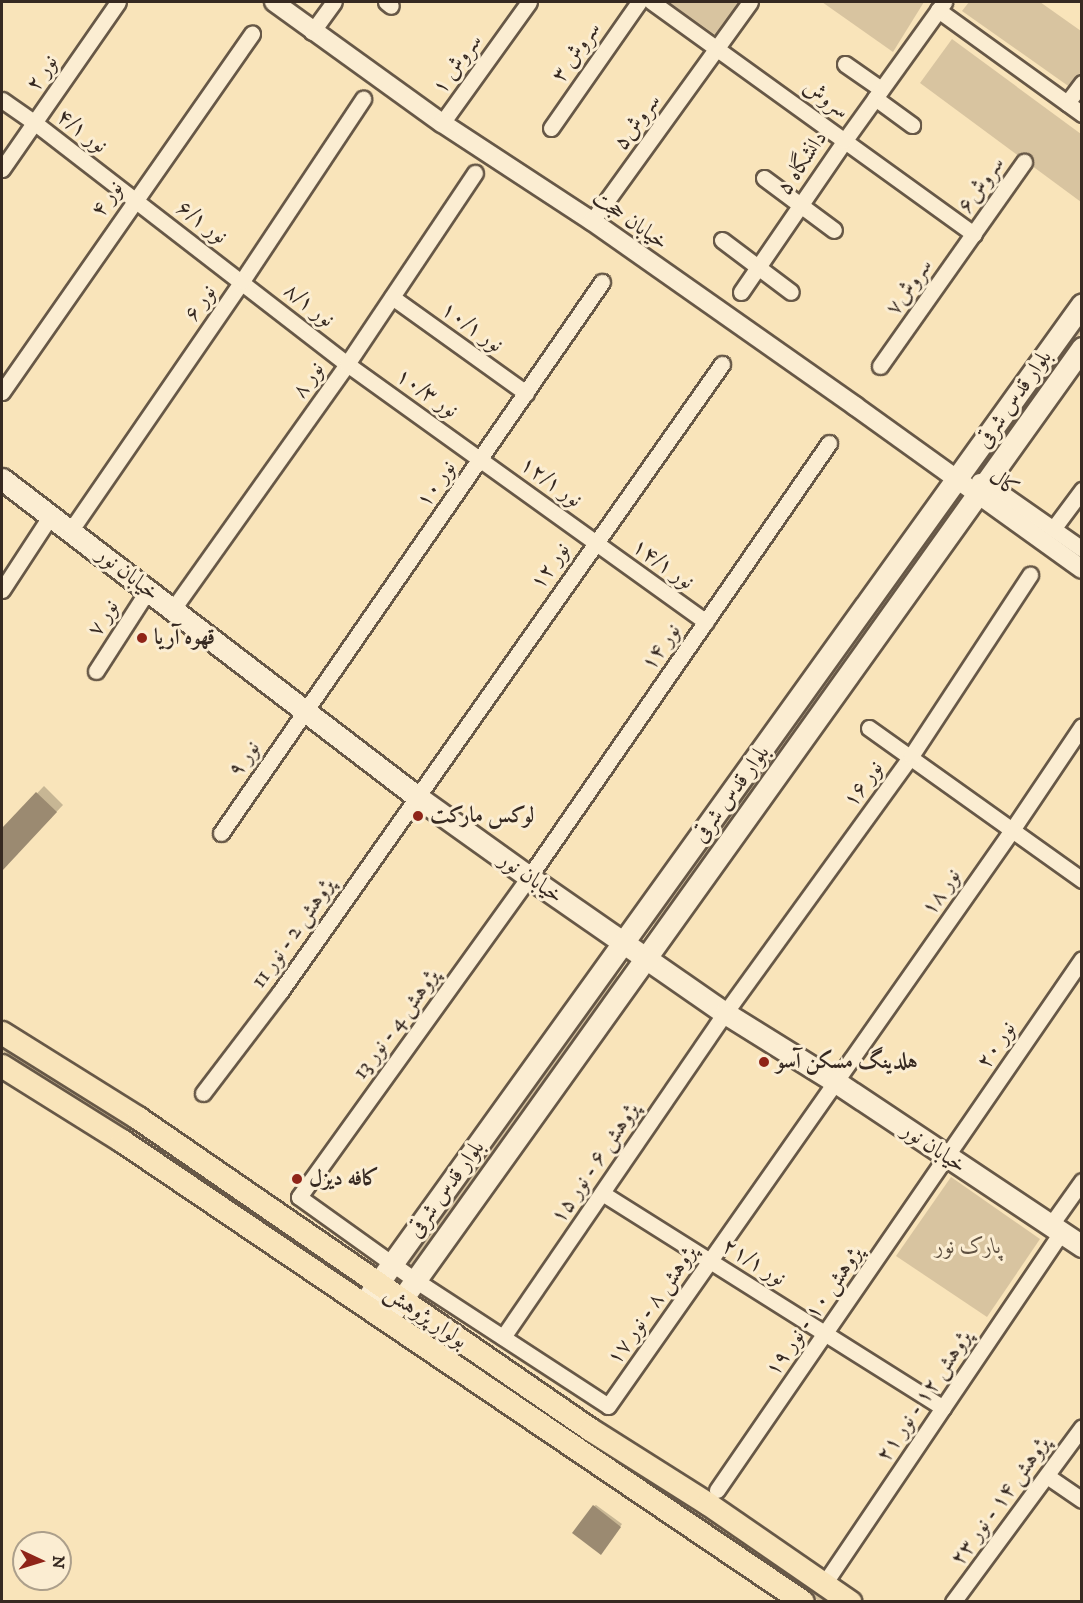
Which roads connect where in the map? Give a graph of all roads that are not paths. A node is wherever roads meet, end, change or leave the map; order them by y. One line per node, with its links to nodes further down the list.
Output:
1 (118, 2): 19 (street, نور ۲)
2 (274, 2): 9 (street, خیابان حجت)
3 (334, 2): 9 (street)
4 (529, 2): 20 (street, سروش ۱)
5 (639, 2): 22 (street, سروش ۳)
6 (651, 2): 11 (street, سروش)
7 (750, 2): 11 (street, سروش۵)
8 (941, 6): 14 (street, دانشگاه ۵); 17 (street)
9 (312, 32): 20 (street, خیابان حجت)
10 (252, 34): 28 (street, نور ۴)
11 (718, 48): 23 (street, سروش); 30 (street, سروش۵)
12 (844, 64): 14 (street)
13 (1082, 83): 17 (street)
14 (878, 94): 21 (street); 23 (street, دانشگاه ۵)
15 (363, 99): 35 (street, نور ۶)
16 (2, 100): 19 (street, نور ۴/۱)
17 (1067, 104): 18 (street)
18 (1082, 114)
19 (35, 123): 25 (street, نور ۲); 28 (street, نور ۴/۱)
20 (442, 123): 30 (street, خیابان حجت)
21 (912, 125)
22 (551, 128)
23 (845, 140): 29 (street, دانشگاه ۵); 32 (street, سروش)
24 (1024, 162): 32 (street, سروش۶)
25 (2, 169)
26 (475, 173): 39 (street, نور ۸)
27 (764, 178): 29 (street)
28 (134, 199): 35 (street, نور ۶/۱); 45 (street, نور ۴)
29 (800, 206): 31 (street); 34 (street, دانشگاه ۵)
30 (592, 221): 50 (street, خیابان حجت)
31 (834, 230)
32 (974, 234): 44 (street, سروش۷)
33 (722, 240): 34 (street)
34 (758, 267): 37 (street, دانشگاه ۵); 38 (street)
35 (242, 281): 42 (street, نور ۸/۱); 55 (street, نور ۶)
36 (603, 282): 46 (street, نور ۱۰)
37 (741, 292)
38 (791, 292)
39 (392, 297): 42 (street, نور ۸); 46 (street, نور ۱۰/۱)
40 (1082, 304): 50 (main road, بلوار قدس شرقی)
41 (1082, 348): 51 (main road, بلوار قدس شرقی)
42 (347, 364): 48 (street, نور ۱۰/۳); 62 (street, نور ۸)
43 (722, 364): 56 (street, نور ۱۲)
44 (880, 366)
45 (2, 392)
46 (526, 393): 48 (street, نور ۱۰)
47 (829, 443): 63 (street, نور ۱۴)
48 (481, 459): 56 (street, نور ۱۲/۱); 65 (street, نور ۱۰)
49 (2, 478): 53 (main road, خیابان نور)
50 (958, 479): 51 (street, کال); 74 (main road, بلوار قدس شرقی)
51 (982, 487): 54 (street, کال); 58 (street, کال); 75 (main road, بلوار قدس شرقی)
52 (1082, 490): 54 (street)
53 (51, 515): 55 (main road, خیابان نور); 60 (street)
54 (1053, 529): 57 (street, کال)
55 (71, 530): 61 (main road, خیابان نور)
56 (595, 542): 63 (street, نور ۱۴/۱); 69 (street, نور ۱۲)
57 (1082, 549)
58 (1082, 569)
59 (1030, 575): 68 (street, نور ۱۶)
60 (2, 590)
61 (148, 590): 62 (main road, خیابان نور); 64 (street, نور ۷)
62 (173, 609): 65 (main road, خیابان نور)
63 (706, 622): 72 (street, نور ۱۴)
64 (96, 671)
65 (305, 712): 69 (main road, خیابان نور); 71 (street, نور ۹)
66 (1082, 726): 70 (street, نور ۱۸)
67 (869, 728): 68 (street)
68 (911, 756): 70 (street); 77 (street, نور ۱۶)
69 (416, 796): 72 (main road, خیابان نور); 81 (street, پژوهش 2 - نور 11)
70 (1012, 830): 73 (street); 80 (street, نور ۱۸)
71 (220, 833)
72 (529, 877): 74 (main road, خیابان نور); 88 (street, پژوهش 4 - نور 13)
73 (1082, 880)
74 (625, 944): 75 (main road, خیابان نور); 88 (main road, بلوار قدس شرقی)
75 (645, 959): 77 (main road, خیابان نور); 89 (main road, بلوار قدس شرقی)
76 (1082, 959): 82 (street, نور ۲۰)
77 (725, 1013): 80 (main road, خیابان نور); 84 (street, پژوهش ۶ - نور ۱۵)
78 (2, 1033): 90 (main road, بولوار پژوهش)
79 (2, 1066): 92 (main road, بولوار پژوهش)
80 (836, 1082): 82 (main road, خیابان نور); 87 (street, پژوهش ۸ - نور ۱۷)
81 (203, 1093)
82 (947, 1157): 85 (main road, خیابان نور); 94 (street, پژوهش ۱۰ - نور ۱۹)
83 (1082, 1181): 85 (street, پژوهش ۱۲ - نور ۲۱)
84 (602, 1193): 87 (street, نور ۲۱/۱); 95 (street, پژوهش ۶ - نور ۱۵)
85 (1056, 1229): 86 (main road, خیابان نور); 96 (street, پژوهش ۱۲ - نور ۲۱)
86 (1082, 1246)
87 (710, 1261): 94 (street, نور ۲۱/۱); 95 (street, پژوهش ۸ - نور ۱۷)
88 (392, 1263): 89 (street); 90 (main road, بلوار قدس شرقی)
89 (415, 1280): 91 (main road, بلوار قدس شرقی); 95 (street)
90 (377, 1283): 91 (main road, بولوار پژوهش); 92 (main road, بلوار قدس شرقی)
91 (402, 1299): 93 (main road, بلوار قدس شرقی); 101 (main road, بولوار پژوهش)
92 (364, 1303): 93 (main road, بولوار پژوهش)
93 (387, 1320): 102 (main road, بولوار پژوهش)
94 (825, 1334): 96 (street, نور ۲۱/۱); 99 (street, پژوهش ۱۰ - نور ۱۹)
95 (503, 1337)
96 (943, 1408): 101 (street, پژوهش ۱۲ - نور ۲۱)
97 (1082, 1427): 98 (street, پژوهش ۱۴ - نور ۲۳)
98 (1047, 1476): 100 (street); 104 (street, پژوهش ۱۴ - نور ۲۳)
99 (717, 1490)
100 (1082, 1500)
101 (824, 1584): 103 (main road, بولوار پژوهش)
102 (803, 1602)
103 (850, 1602)
104 (953, 1602)

